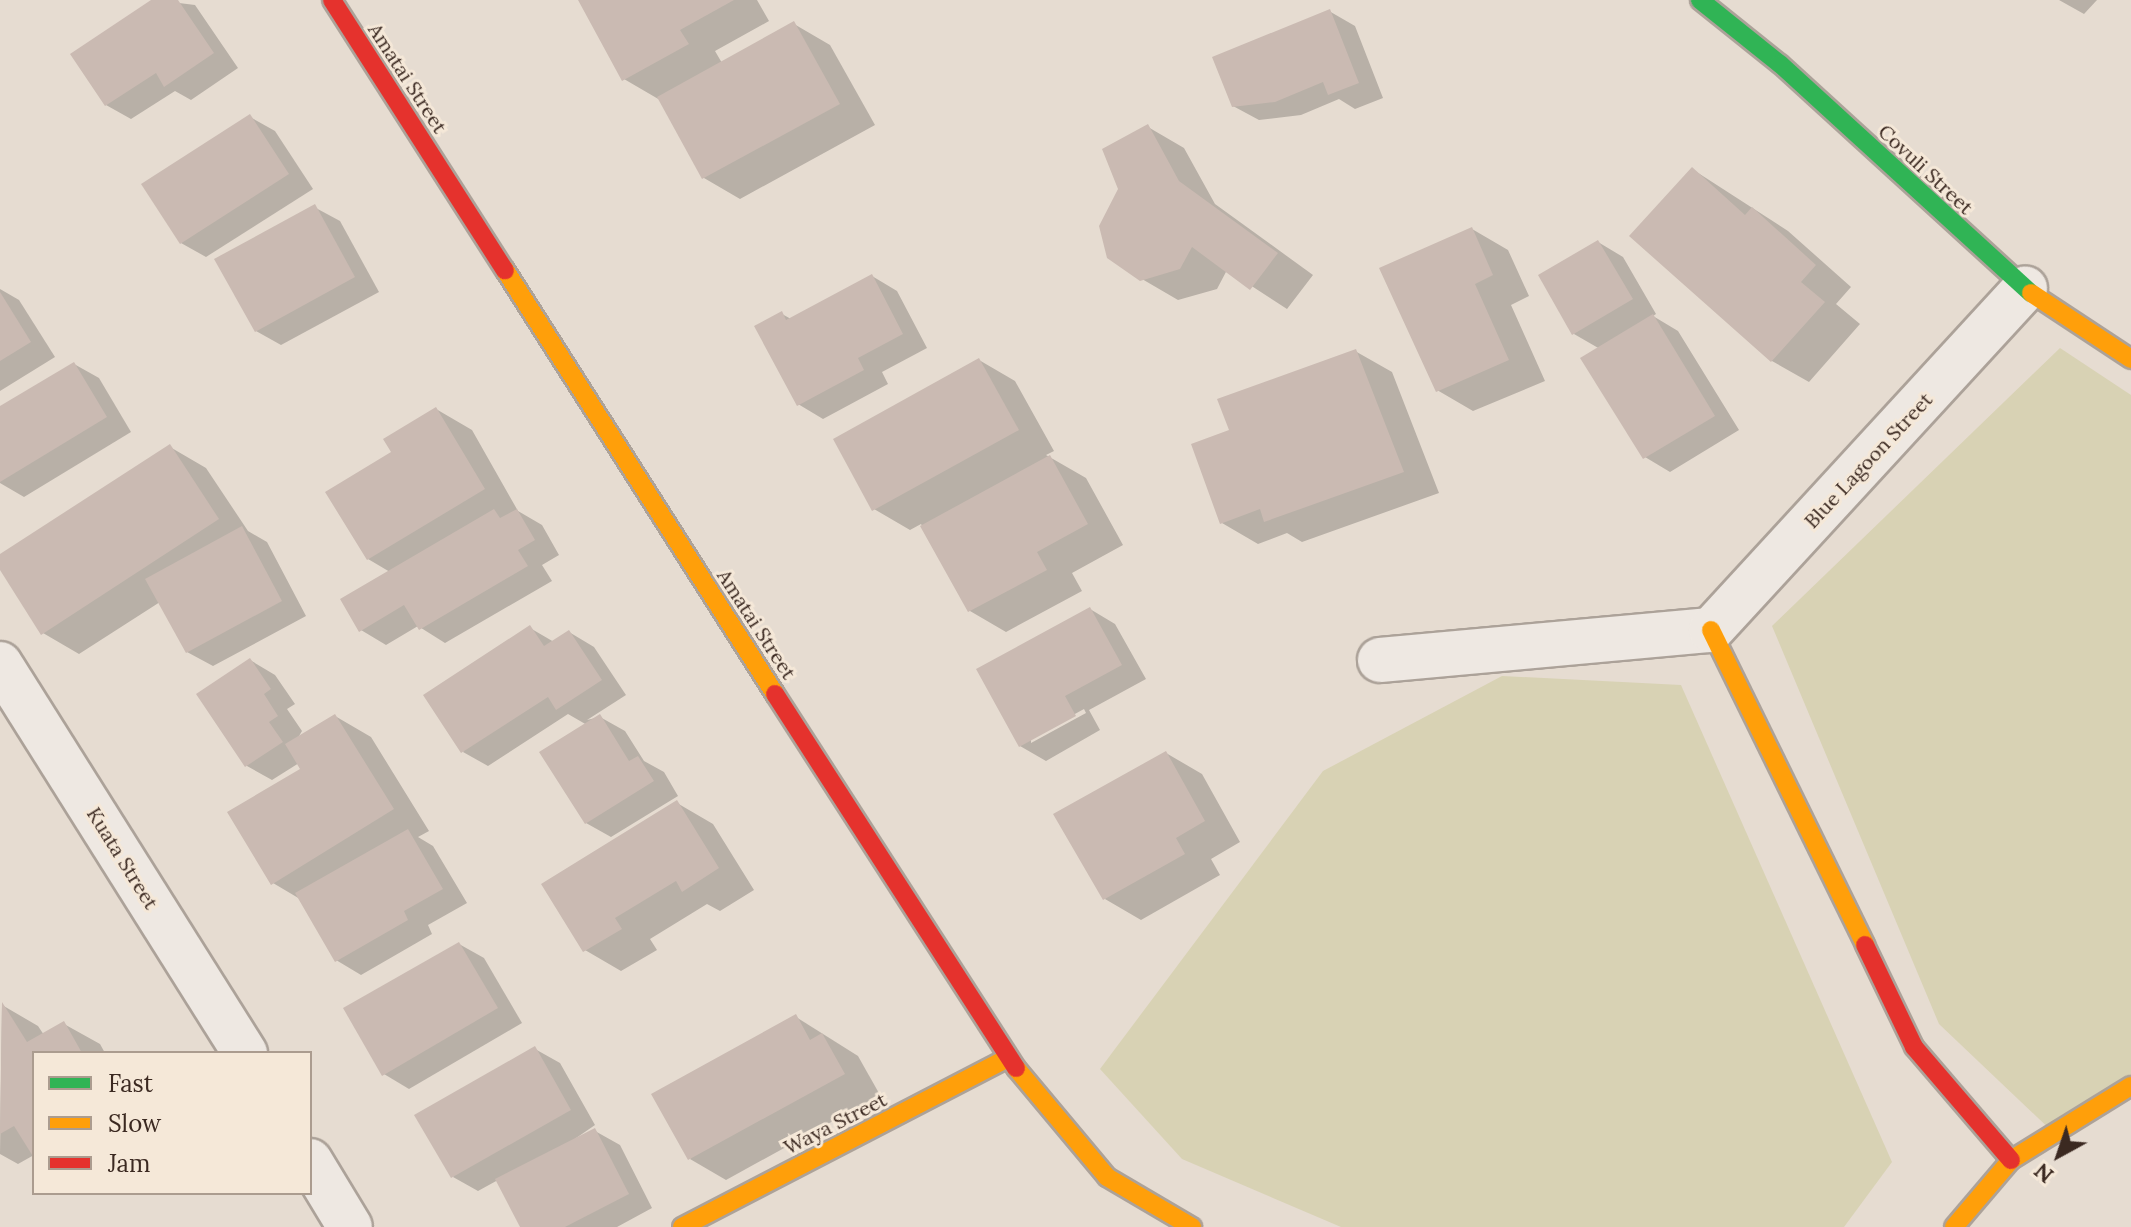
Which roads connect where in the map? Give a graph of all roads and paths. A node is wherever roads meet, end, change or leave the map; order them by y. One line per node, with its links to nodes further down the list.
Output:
1 (332, 0): 9 (street, Amatai Street)
2 (1700, 0): 3 (street, Covuli Street)
3 (2025, 289): 4 (street, Covuli Street); 5 (street, Blue Lagoon Street)
4 (2131, 359)
5 (1711, 630): 6 (street); 11 (street)
6 (1380, 660)
7 (0, 664): 8 (street, Kuata Street)
8 (244, 1051)
9 (1008, 1058): 14 (street, Waya Street); 15 (street, Amatai Street)
10 (2131, 1086): 11 (street)
11 (2011, 1160): 16 (street)
12 (312, 1164): 13 (street)
13 (350, 1227)
14 (682, 1227)
15 (1192, 1227)
16 (1954, 1227)

